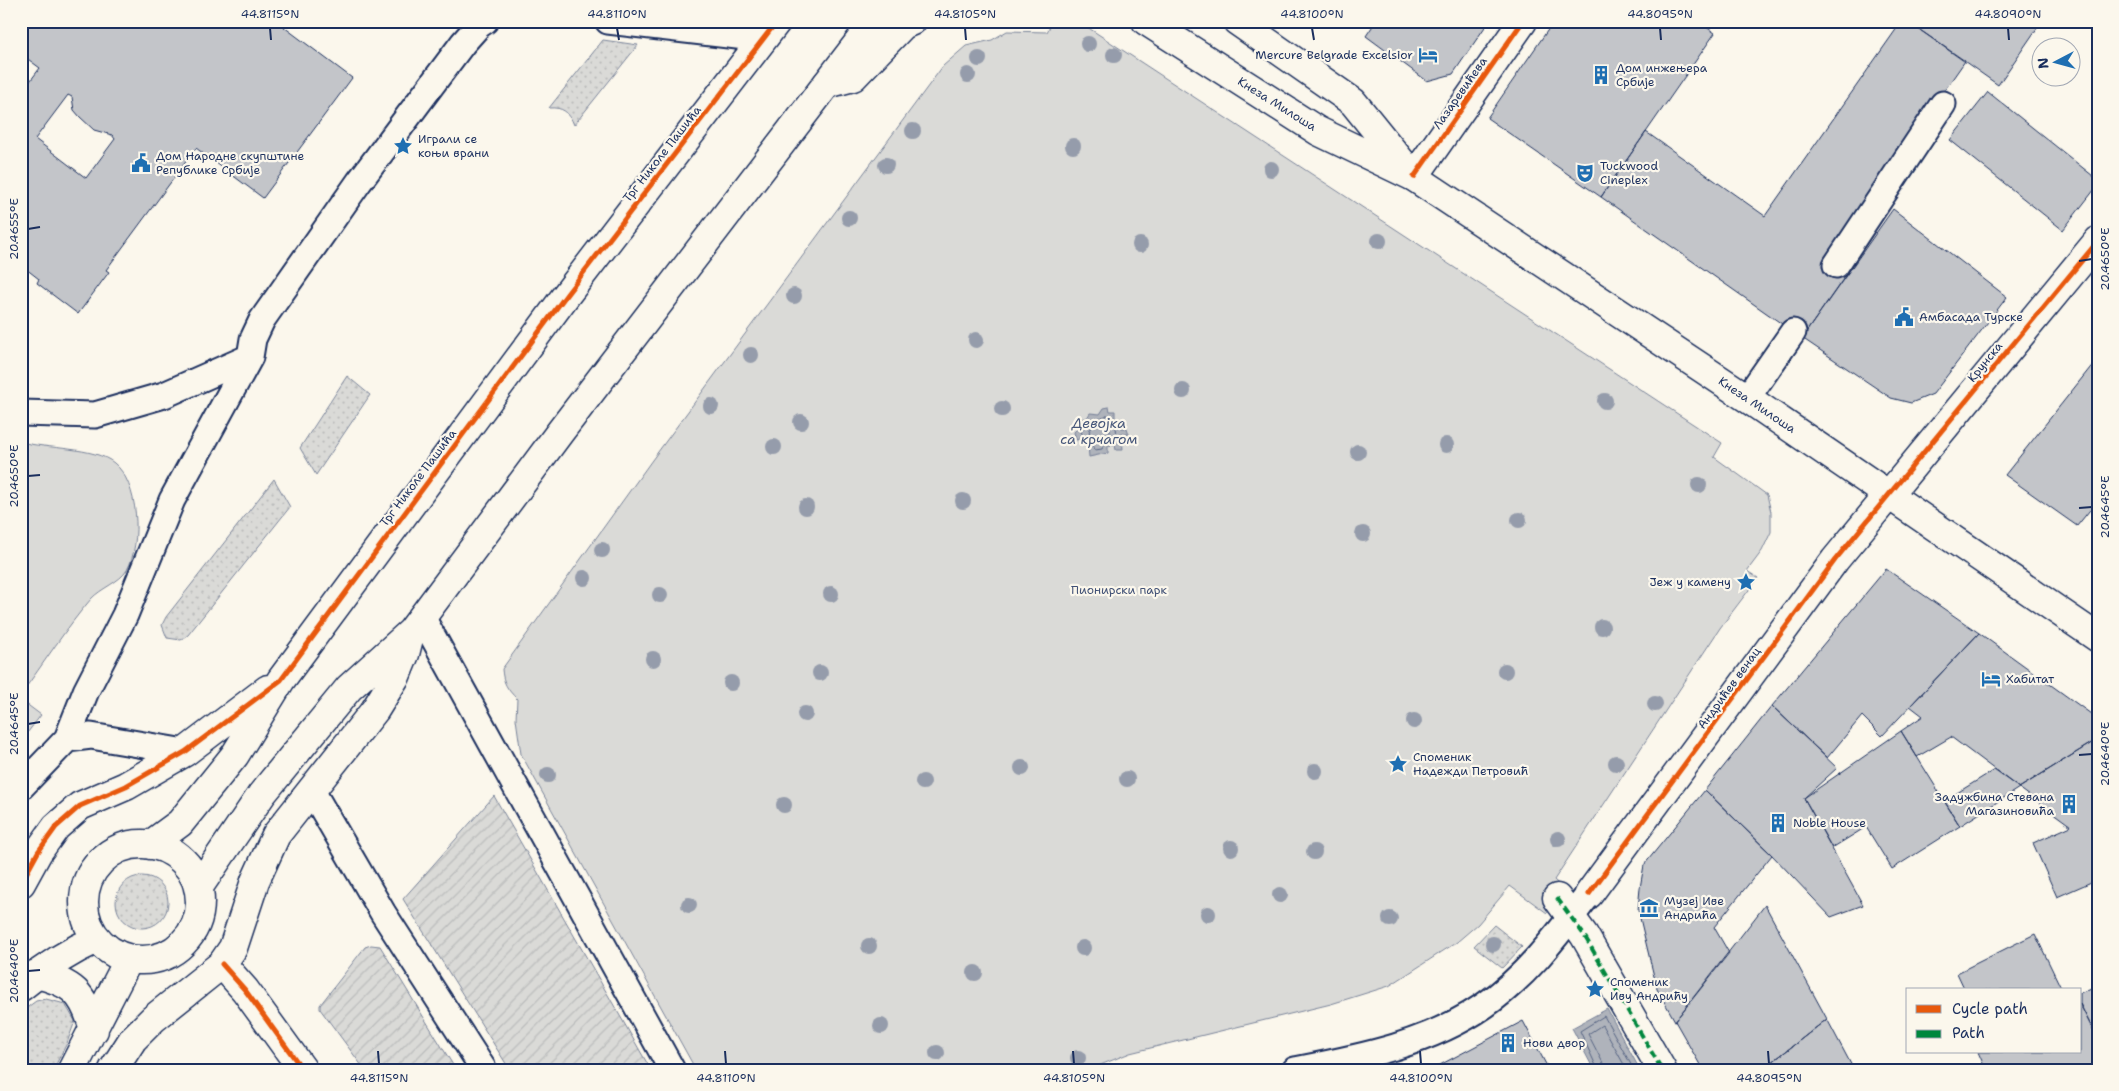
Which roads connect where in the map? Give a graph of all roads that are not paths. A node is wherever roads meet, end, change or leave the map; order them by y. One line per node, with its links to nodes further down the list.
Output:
1 (485, 21): 15 (lane)
2 (608, 21): 8 (lane)
3 (875, 21): 9 (main road)
4 (912, 21): 9 (main road)
5 (1146, 21): 11 (main road, Кнеза Милоша)
6 (1236, 21): 11 (main road, Кнеза Милоша)
7 (1523, 21): 11 (main road, Лазаревићева)
8 (770, 30): 21 (main road, Трг Николе Пашића)
9 (827, 84): 19 (main road)
10 (1943, 104): 13 (lane)
11 (1414, 177): 16 (main road, Кнеза Милоша)
12 (2098, 241): 18 (main road, Крунска)
13 (1836, 265)
14 (1793, 332): 16 (lane)
15 (250, 357): 17 (lane); 22 (lane)
16 (1747, 398): 18 (main road, Кнеза Милоша)
17 (21, 413)
18 (1889, 496): 20 (main road, Кнеза Милоша); 29 (main road, Андрићев венац)
19 (416, 625): 25 (main road); 28 (main road); 40 (lane)
20 (2098, 638)
21 (282, 680): 23 (main road, Трг Николе Пашића); 26 (main road, Трг Николе Пашића)
22 (67, 739): 23 (lane); 24 (lane)
23 (185, 752): 27 (main road, Трг Николе Пашића)
24 (21, 787)
25 (312, 791): 33 (main road); 39 (lane)
26 (150, 845): 28 (main road); 31 (main road)
27 (21, 883)
28 (198, 888): 32 (main road)
29 (1589, 894): 30 (lane, Андрићев венац)
30 (1564, 907): 41 (lane, Андрићев венац); 42 (main road)
31 (98, 939): 32 (main road); 34 (main road)
32 (130, 959): 35 (main road)
33 (222, 964): 37 (main road); 38 (main road)
34 (29, 981): 35 (main road)
35 (94, 1030): 36 (main road)
36 (72, 1070)
37 (113, 1070)
38 (303, 1070)
39 (484, 1070)
40 (672, 1070)
41 (1295, 1070)
42 (1662, 1070)

